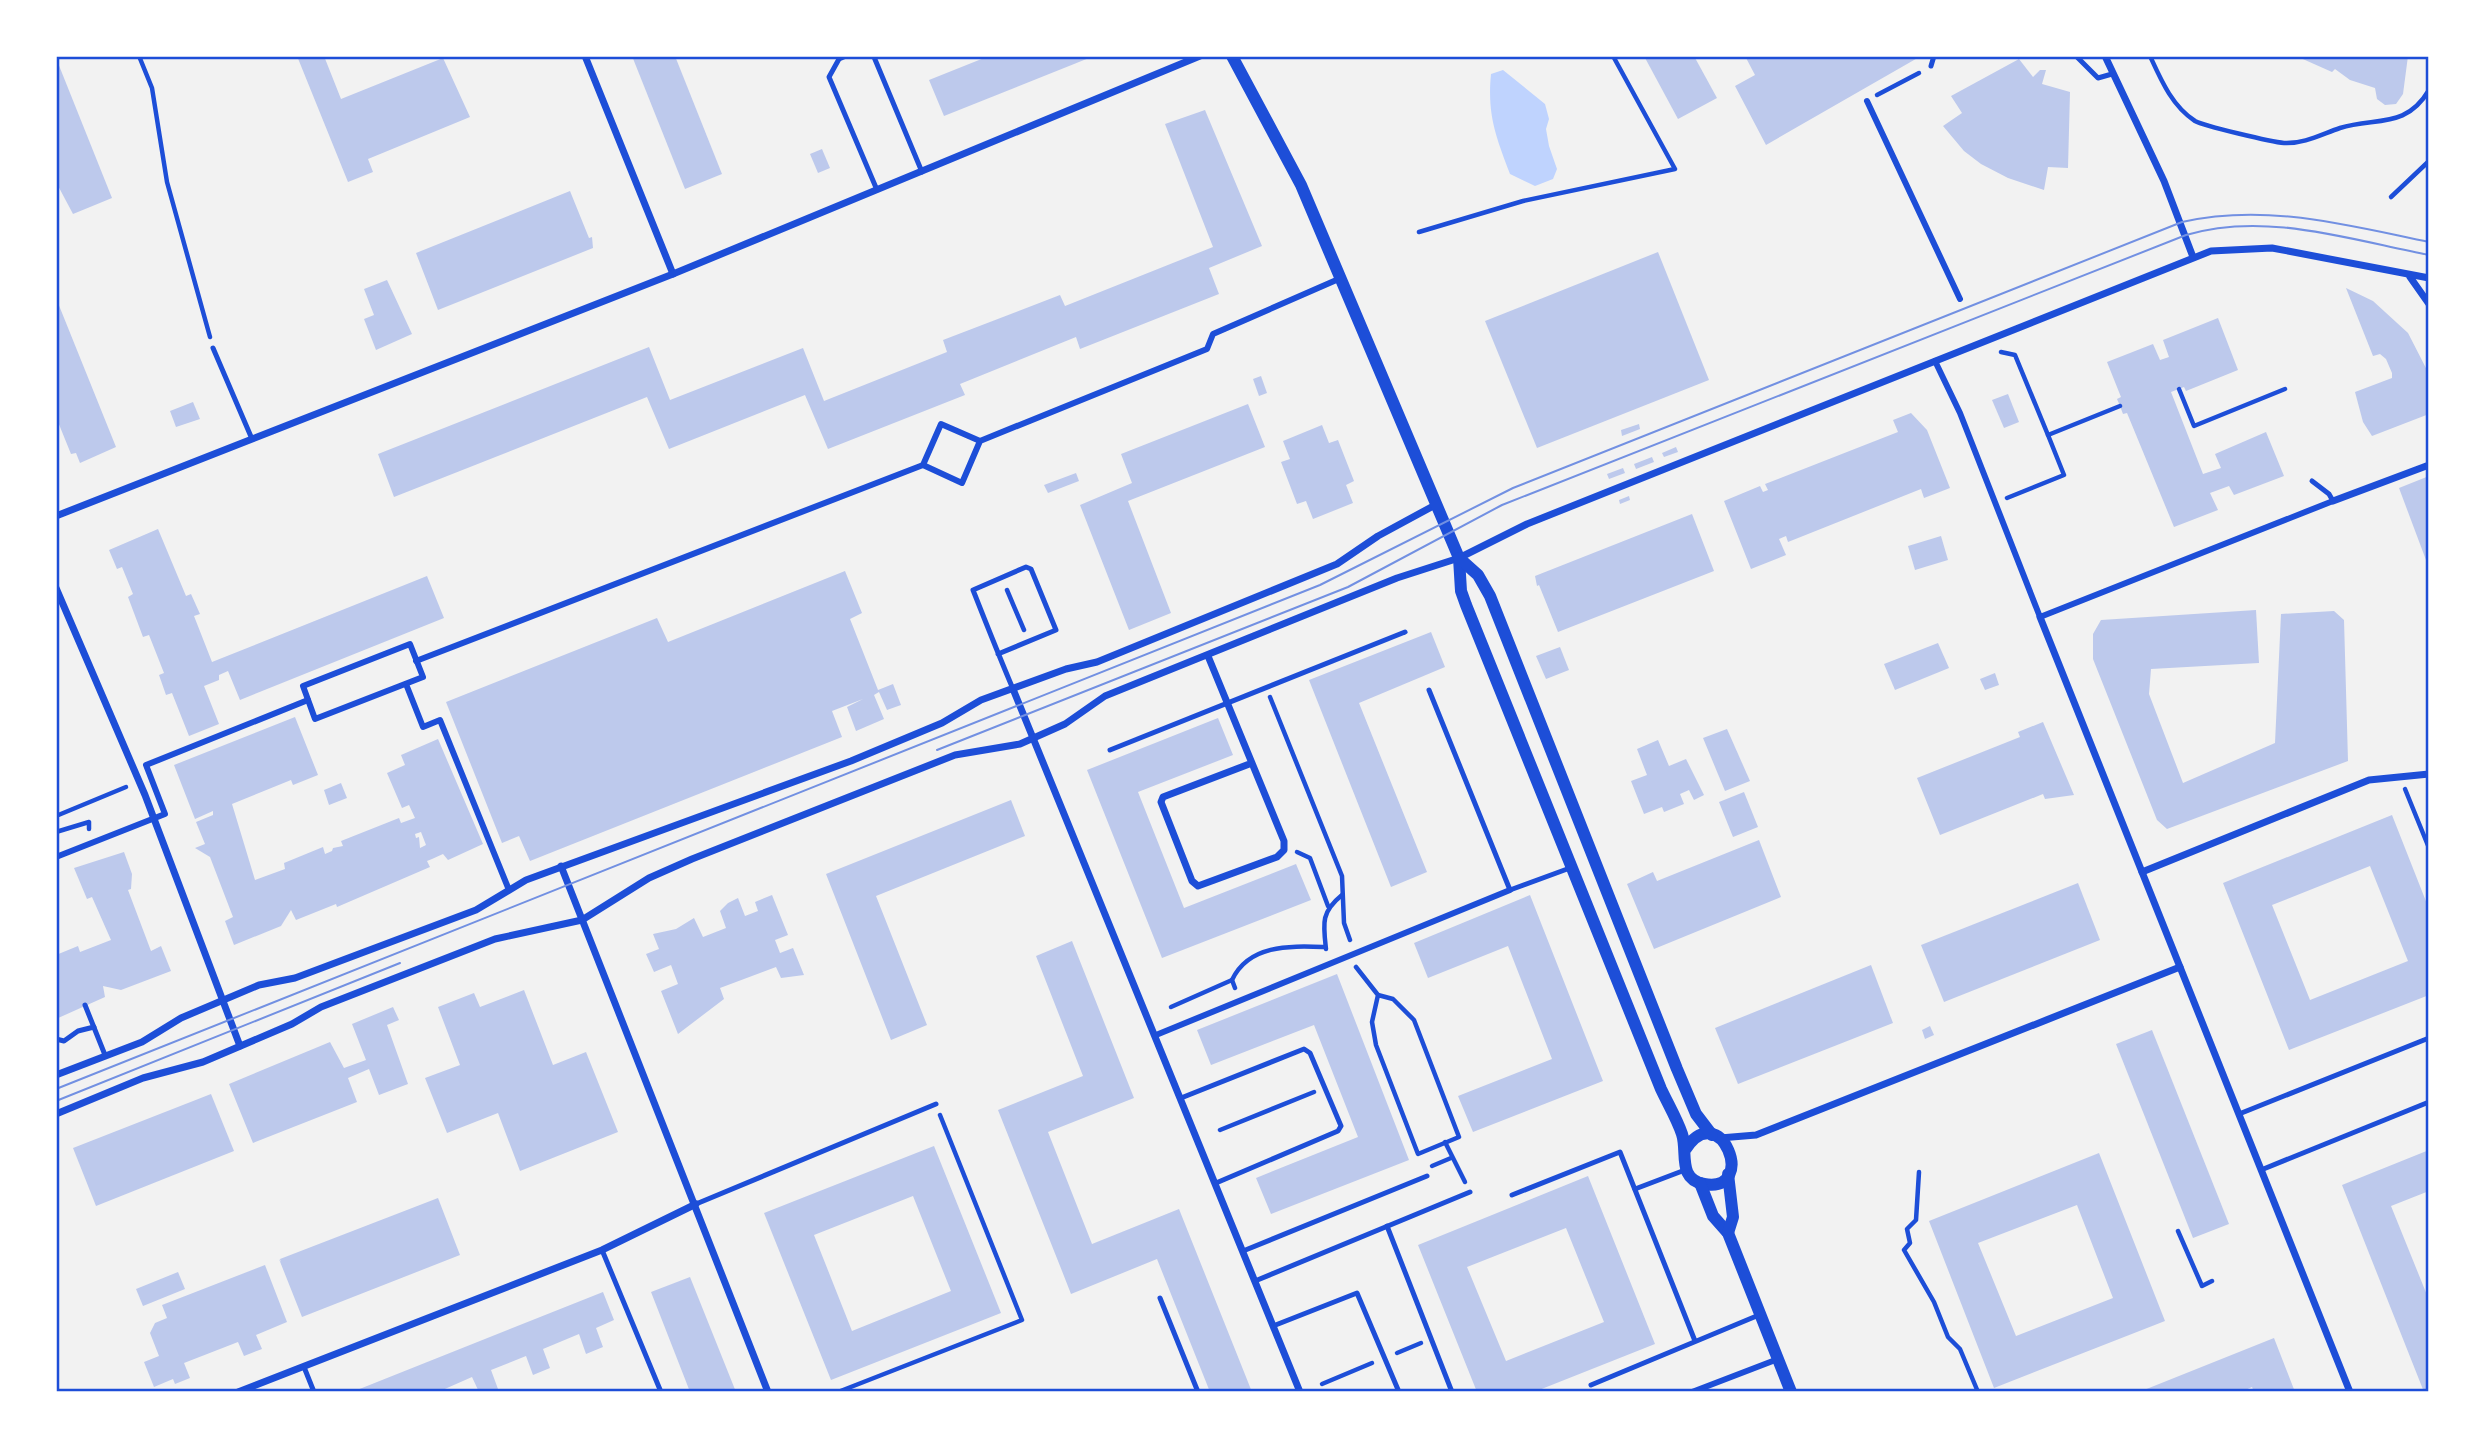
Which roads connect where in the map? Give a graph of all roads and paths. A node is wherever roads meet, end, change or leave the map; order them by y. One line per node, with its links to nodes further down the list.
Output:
1 (139, 56): 28 (path)
2 (585, 56): 22 (street)
3 (845, 56): 18 (lane)
4 (871, 56): 17 (lane)
5 (1200, 56): 17 (street)
6 (1232, 56): 23 (street)
7 (1613, 56): 20 (path)
8 (1934, 56): 12 (lane)
9 (2076, 56): 13 (lane)
10 (2105, 56): 13 (street)
11 (2150, 56): 14 (path)
12 (1931, 66): 15 (path)
13 (2112, 74): 21 (street)
14 (2429, 90)
15 (1867, 101): 26 (street)
16 (2429, 162): 19 (path)
17 (922, 172): 18 (street)
18 (877, 191): 22 (street)
19 (2391, 197)
20 (1419, 232)
21 (2193, 257): 24 (street); 30 (street)
22 (673, 274): 35 (street)
23 (1342, 277): 36 (street); 42 (street)
24 (2410, 277): 25 (street); 27 (street)
25 (2429, 278)
26 (1960, 299)
27 (2429, 304)
28 (213, 348): 35 (lane)
29 (2000, 352): 34 (path)
30 (1935, 361): 41 (street); 44 (street)
31 (2179, 389): 32 (path)
32 (2285, 389)
33 (2120, 406): 34 (path)
34 (2048, 435): 41 (path)
35 (252, 439): 43 (street)
36 (981, 441): 37 (street); 37 (street)
37 (923, 465): 50 (street)
38 (2429, 465): 40 (street)
39 (2312, 481): 40 (lane)
40 (2333, 501): 46 (street)
41 (1995, 503): 46 (street)
42 (1437, 504): 44 (street); 53 (street)
43 (56, 516)
44 (1459, 558): 49 (street); 70 (street); 99 (street)
45 (56, 588): 62 (street)
46 (2040, 617): 71 (street)
47 (1405, 632): 52 (lane)
48 (998, 654): 48 (lane); 53 (lane)
49 (1208, 656): 56 (street); 57 (street)
50 (416, 661): 51 (street); 55 (street)
51 (406, 684): 55 (street); 72 (street)
52 (1266, 687): 56 (lane); 74 (path)
53 (1013, 689): 57 (street); 69 (street)
54 (1429, 691): 73 (lane)
55 (308, 700): 68 (street)
56 (1227, 702): 58 (lane); 59 (street)
57 (1034, 738): 76 (street); 86 (street)
58 (1110, 750)
59 (1252, 763): 66 (street); 66 (street)
60 (2429, 774): 61 (street)
61 (2400, 775): 67 (path); 71 (street)
62 (138, 782): 63 (path); 81 (street)
63 (56, 816)
64 (56, 832): 65 (path)
65 (79, 833)
66 (1284, 845): 75 (path)
67 (2429, 848)
68 (56, 857)
69 (561, 866): 72 (street); 76 (street)
70 (1570, 867): 73 (lane); 101 (street)
71 (2142, 872): 78 (street)
72 (509, 890): 81 (street)
73 (1510, 890): 77 (street)
74 (1343, 894): 75 (path); 77 (path)
75 (1328, 906): 79 (path)
76 (582, 920): 89 (street); 112 (street)
77 (1357, 954): 80 (path); 82 (street)
78 (2180, 967): 97 (street); 99 (street)
79 (1232, 980): 82 (path); 84 (path)
80 (1378, 995): 100 (path); 100 (path)
81 (223, 1000): 89 (street); 90 (street)
82 (1239, 1002): 86 (street)
83 (85, 1005): 85 (lane)
84 (1171, 1007)
85 (94, 1027): 88 (lane); 90 (lane)
86 (1156, 1035): 93 (street)
87 (2429, 1038): 97 (lane)
88 (56, 1039)
89 (240, 1046): 96 (street)
90 (105, 1055): 91 (street)
91 (56, 1074)
92 (1324, 1088): 93 (lane); 98 (path); 107 (lane)
93 (1181, 1098): 107 (street)
94 (2429, 1102): 103 (lane)
95 (936, 1104): 112 (lane); 131 (path)
96 (56, 1114)
97 (2239, 1114): 103 (street)
98 (1220, 1130)
99 (1716, 1137): 101 (street); 105 (street)
100 (1445, 1142): 110 (path)
101 (1685, 1150): 102 (street)
102 (1685, 1170): 108 (street); 109 (lane)
103 (2261, 1170): 139 (street)
104 (1919, 1172): 138 (path)
105 (1728, 1174): 108 (street); 115 (street)
106 (1427, 1176): 117 (lane)
107 (1216, 1183): 117 (street)
108 (1700, 1184): 115 (street)
109 (1635, 1189): 111 (lane); 123 (lane)
110 (1470, 1192): 113 (lane)
111 (1512, 1195)
112 (696, 1204): 116 (street); 130 (street)
113 (1387, 1226): 118 (lane); 135 (lane)
114 (2178, 1231): 119 (path)
115 (1728, 1233): 121 (street)
116 (602, 1250): 125 (street); 129 (lane)
117 (1243, 1251): 118 (street)
118 (1255, 1280): 122 (street)
119 (2212, 1281)
120 (1160, 1298): 132 (lane)
121 (1760, 1315): 123 (lane); 124 (street)
122 (1273, 1326): 133 (street); 134 (lane)
123 (1695, 1341): 126 (lane)
124 (1778, 1359): 136 (street); 137 (street)
125 (304, 1367): 127 (street); 128 (lane)
126 (1591, 1385)
127 (238, 1392)
128 (314, 1392)
129 (661, 1392)
130 (768, 1392)
131 (838, 1392)
132 (1198, 1392)
133 (1300, 1392)
134 (1399, 1392)
135 (1452, 1392)
136 (1692, 1392)
137 (1791, 1392)
138 (1978, 1392)
139 (2350, 1392)

